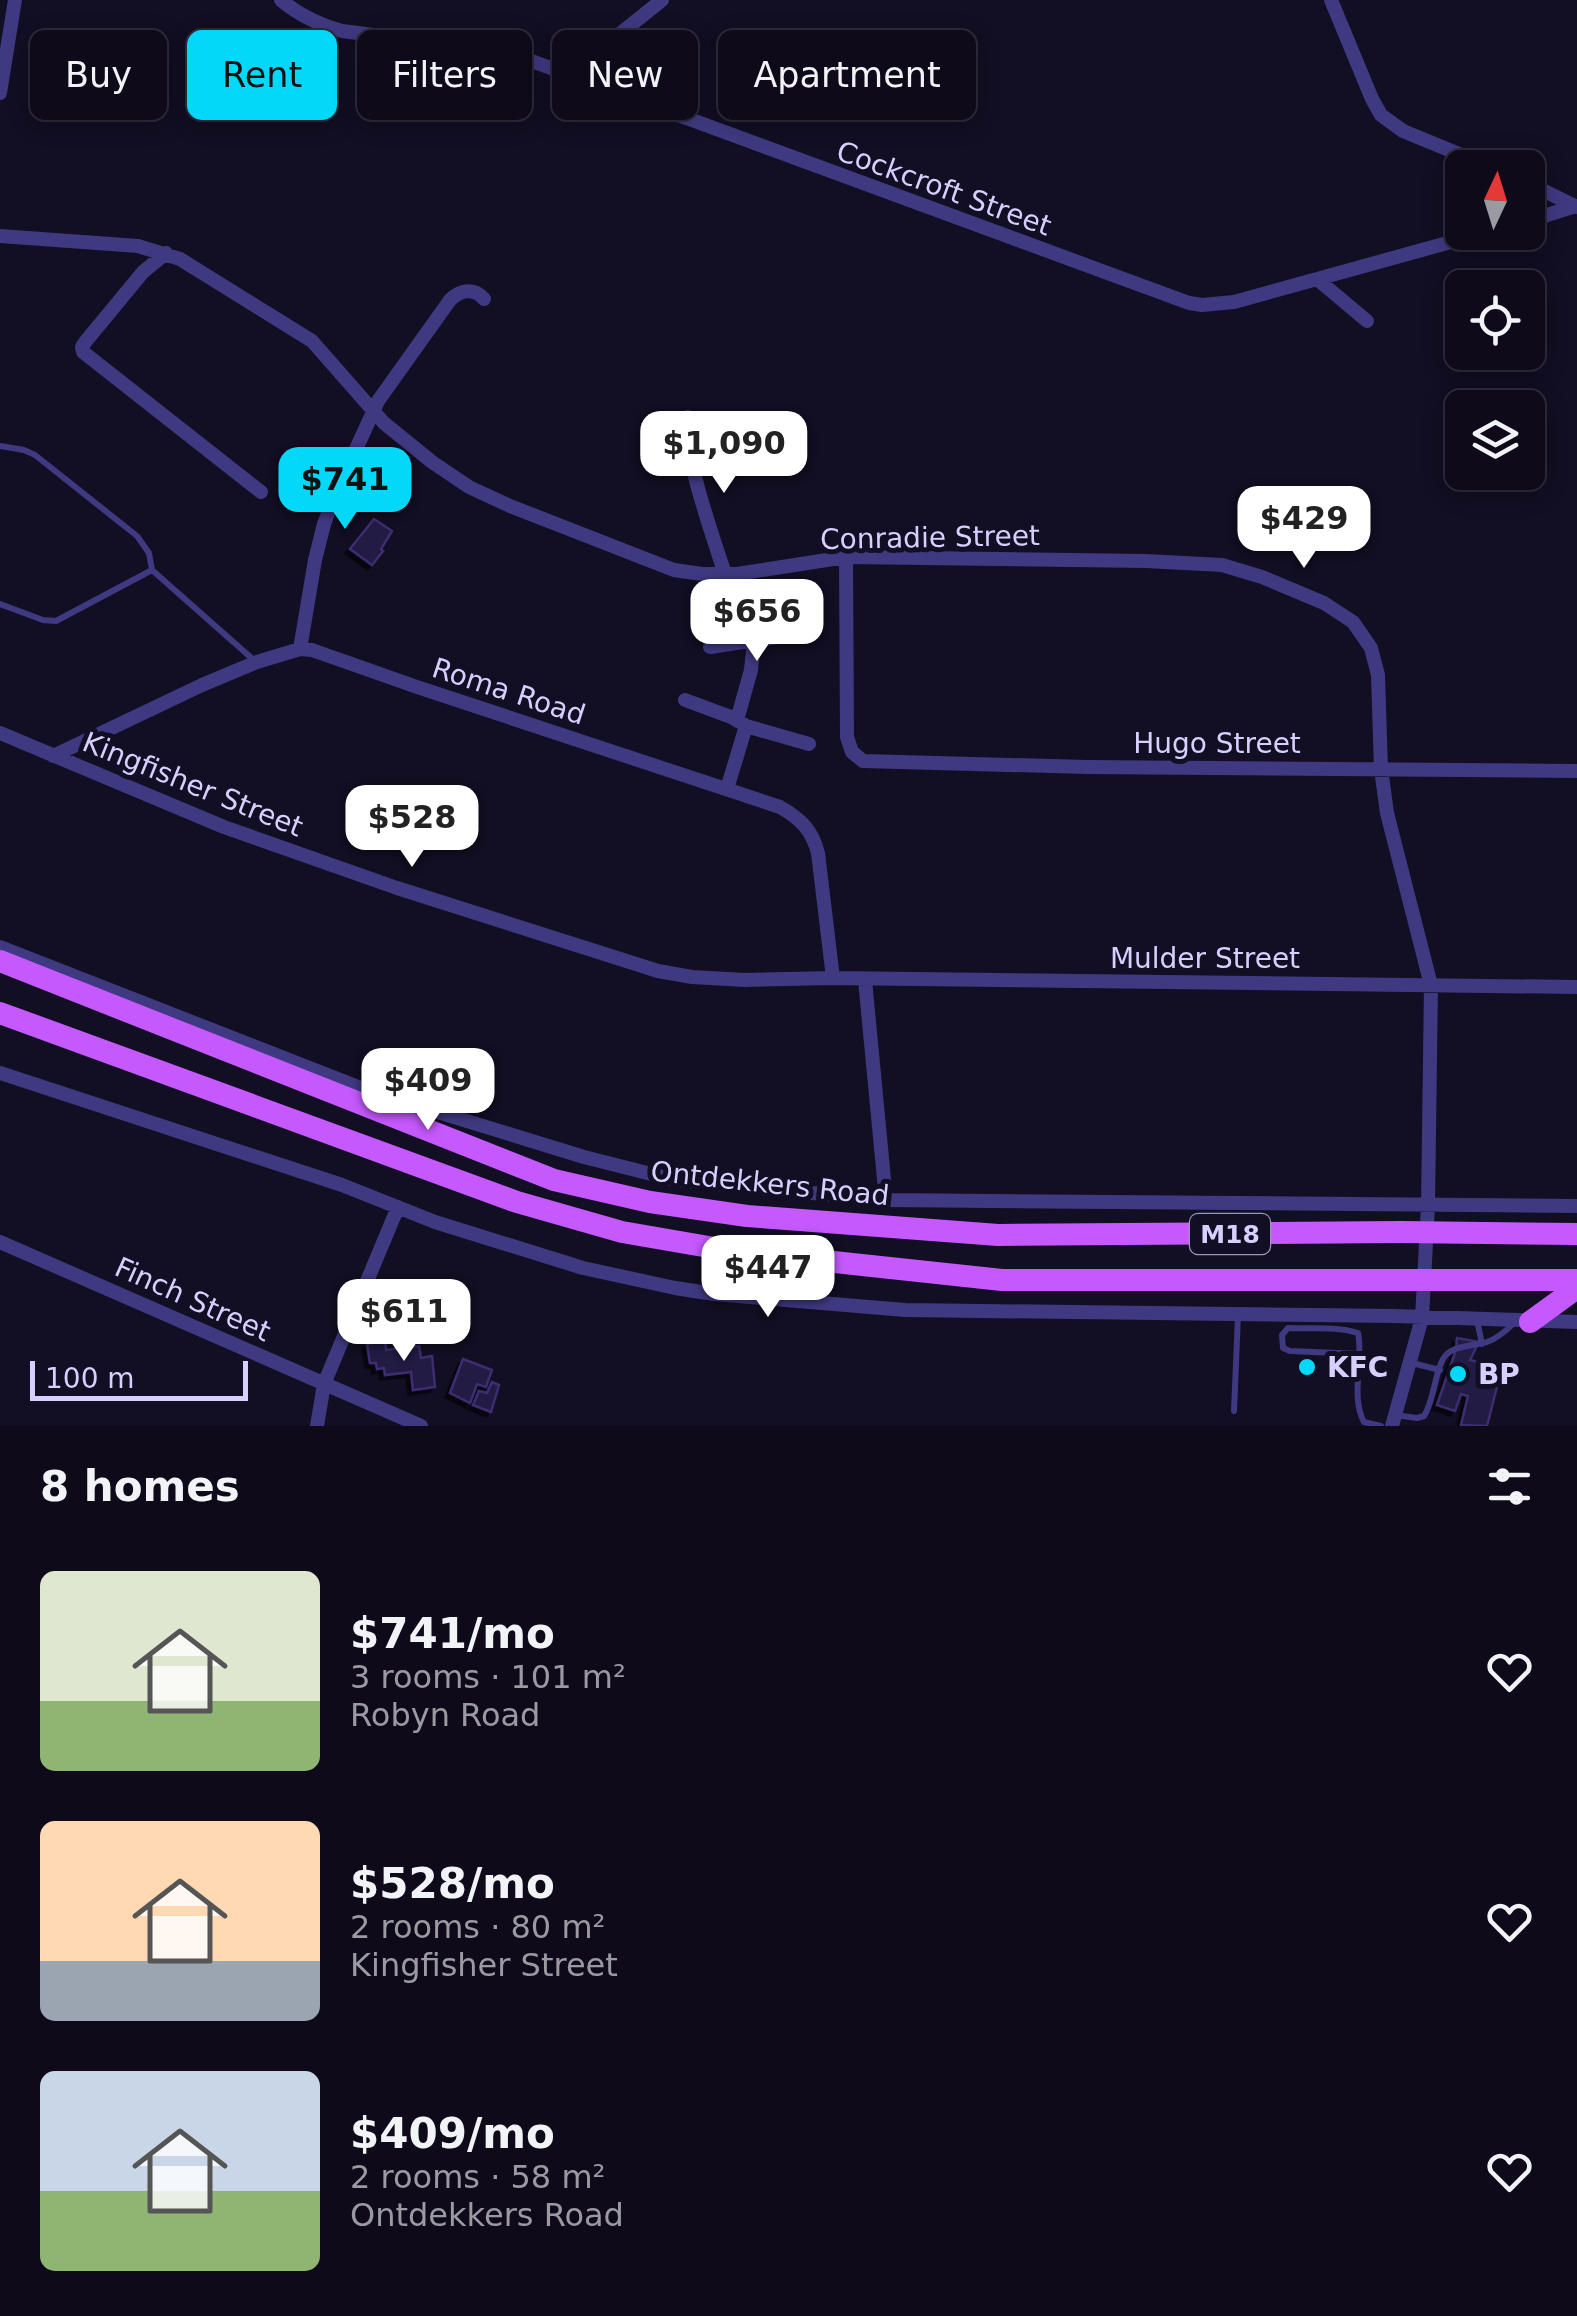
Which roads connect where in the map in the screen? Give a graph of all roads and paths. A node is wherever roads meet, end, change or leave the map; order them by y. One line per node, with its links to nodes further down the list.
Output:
1 (15, 0): 7 (street)
2 (281, 0): 6 (street, Cockcroft Street)
3 (662, 0): 5 (street)
4 (1331, 0): 9 (street)
5 (625, 30)
6 (552, 68)
7 (0, 93)
8 (693, 120): 16 (street, Cockcroft Street)
9 (1450, 150)
10 (1545, 192): 11 (street)
11 (1576, 207): 12 (street)
12 (1545, 215)
13 (0, 236): 15 (street, Conradie Street)
14 (1445, 244): 16 (street, Cockcroft Street)
15 (166, 254): 19 (street, Conradie Street); 22 (street)
16 (1317, 279): 18 (street)
17 (484, 299): 19 (street)
18 (1367, 321)
19 (374, 411): 25 (street, Conradie Street); 30 (street)
20 (688, 417): 25 (street)
21 (0, 446): 24 (lane)
22 (262, 492)
23 (846, 557): 25 (street, Conradie Street); 37 (street, Conradie Street); 37 (street, Hugo Street)
24 (152, 570): 26 (lane); 31 (lane)
25 (724, 574)
26 (0, 604)
27 (798, 634): 28 (street)
28 (754, 642): 29 (street); 33 (street)
29 (710, 646)
30 (300, 649): 31 (street); 39 (street, Roma Road)
31 (256, 662): 36 (street)
32 (686, 700): 33 (street)
33 (742, 723): 35 (street); 39 (street)
34 (0, 732): 36 (street, Kingfisher Street)
35 (809, 744)
36 (53, 756): 42 (street, Kingfisher Street)
37 (1381, 769): 38 (street, Hugo Street); 44 (street, Conradie Street)
38 (1577, 771)
39 (727, 790): 42 (street, Roma Road)
40 (0, 947): 48 (street, Ontdekkers Road)
41 (0, 960): 52 (main road, Ontdekkers Road / M18)
42 (833, 978): 43 (street, Mulder Street)
43 (865, 980): 44 (street, Mulder Street); 48 (street)
44 (1431, 985): 45 (street, Mulder Street); 49 (street, Conradie Street)
45 (1577, 987)
46 (0, 1012): 55 (main road, M18)
47 (0, 1073): 51 (street)
48 (886, 1200): 49 (street, Ontdekkers Road)
49 (1428, 1206): 50 (street, Ontdekkers Road); 52 (street, Conradie Street)
50 (1577, 1206)
51 (398, 1207): 58 (street); 67 (street)
52 (1427, 1233): 53 (main road, Ontdekkers Road / M18); 55 (street, Conradie Street)
53 (1577, 1234)
54 (0, 1242): 67 (street, Finch Street)
55 (1425, 1280): 56 (main road, M18); 59 (street, Conradie Street)
56 (1577, 1280)
57 (1577, 1288): 61 (main road)
58 (1238, 1314): 59 (street); 68 (lane)
59 (1422, 1318): 60 (street); 65 (street, Conradie Street)
60 (1477, 1320): 61 (street); 63 (lane)
61 (1522, 1322): 62 (street); 63 (lane)
62 (1577, 1322)
63 (1482, 1344): 66 (lane)
64 (1360, 1354): 64 (lane); 72 (lane)
65 (1410, 1362): 66 (lane); 69 (street, Conradie Street)
66 (1440, 1370): 69 (lane)
67 (324, 1384): 70 (street); 71 (street, Finch Street)
68 (1234, 1412)
69 (1394, 1421)
70 (318, 1426)
71 (421, 1426)
72 (1381, 1426)

